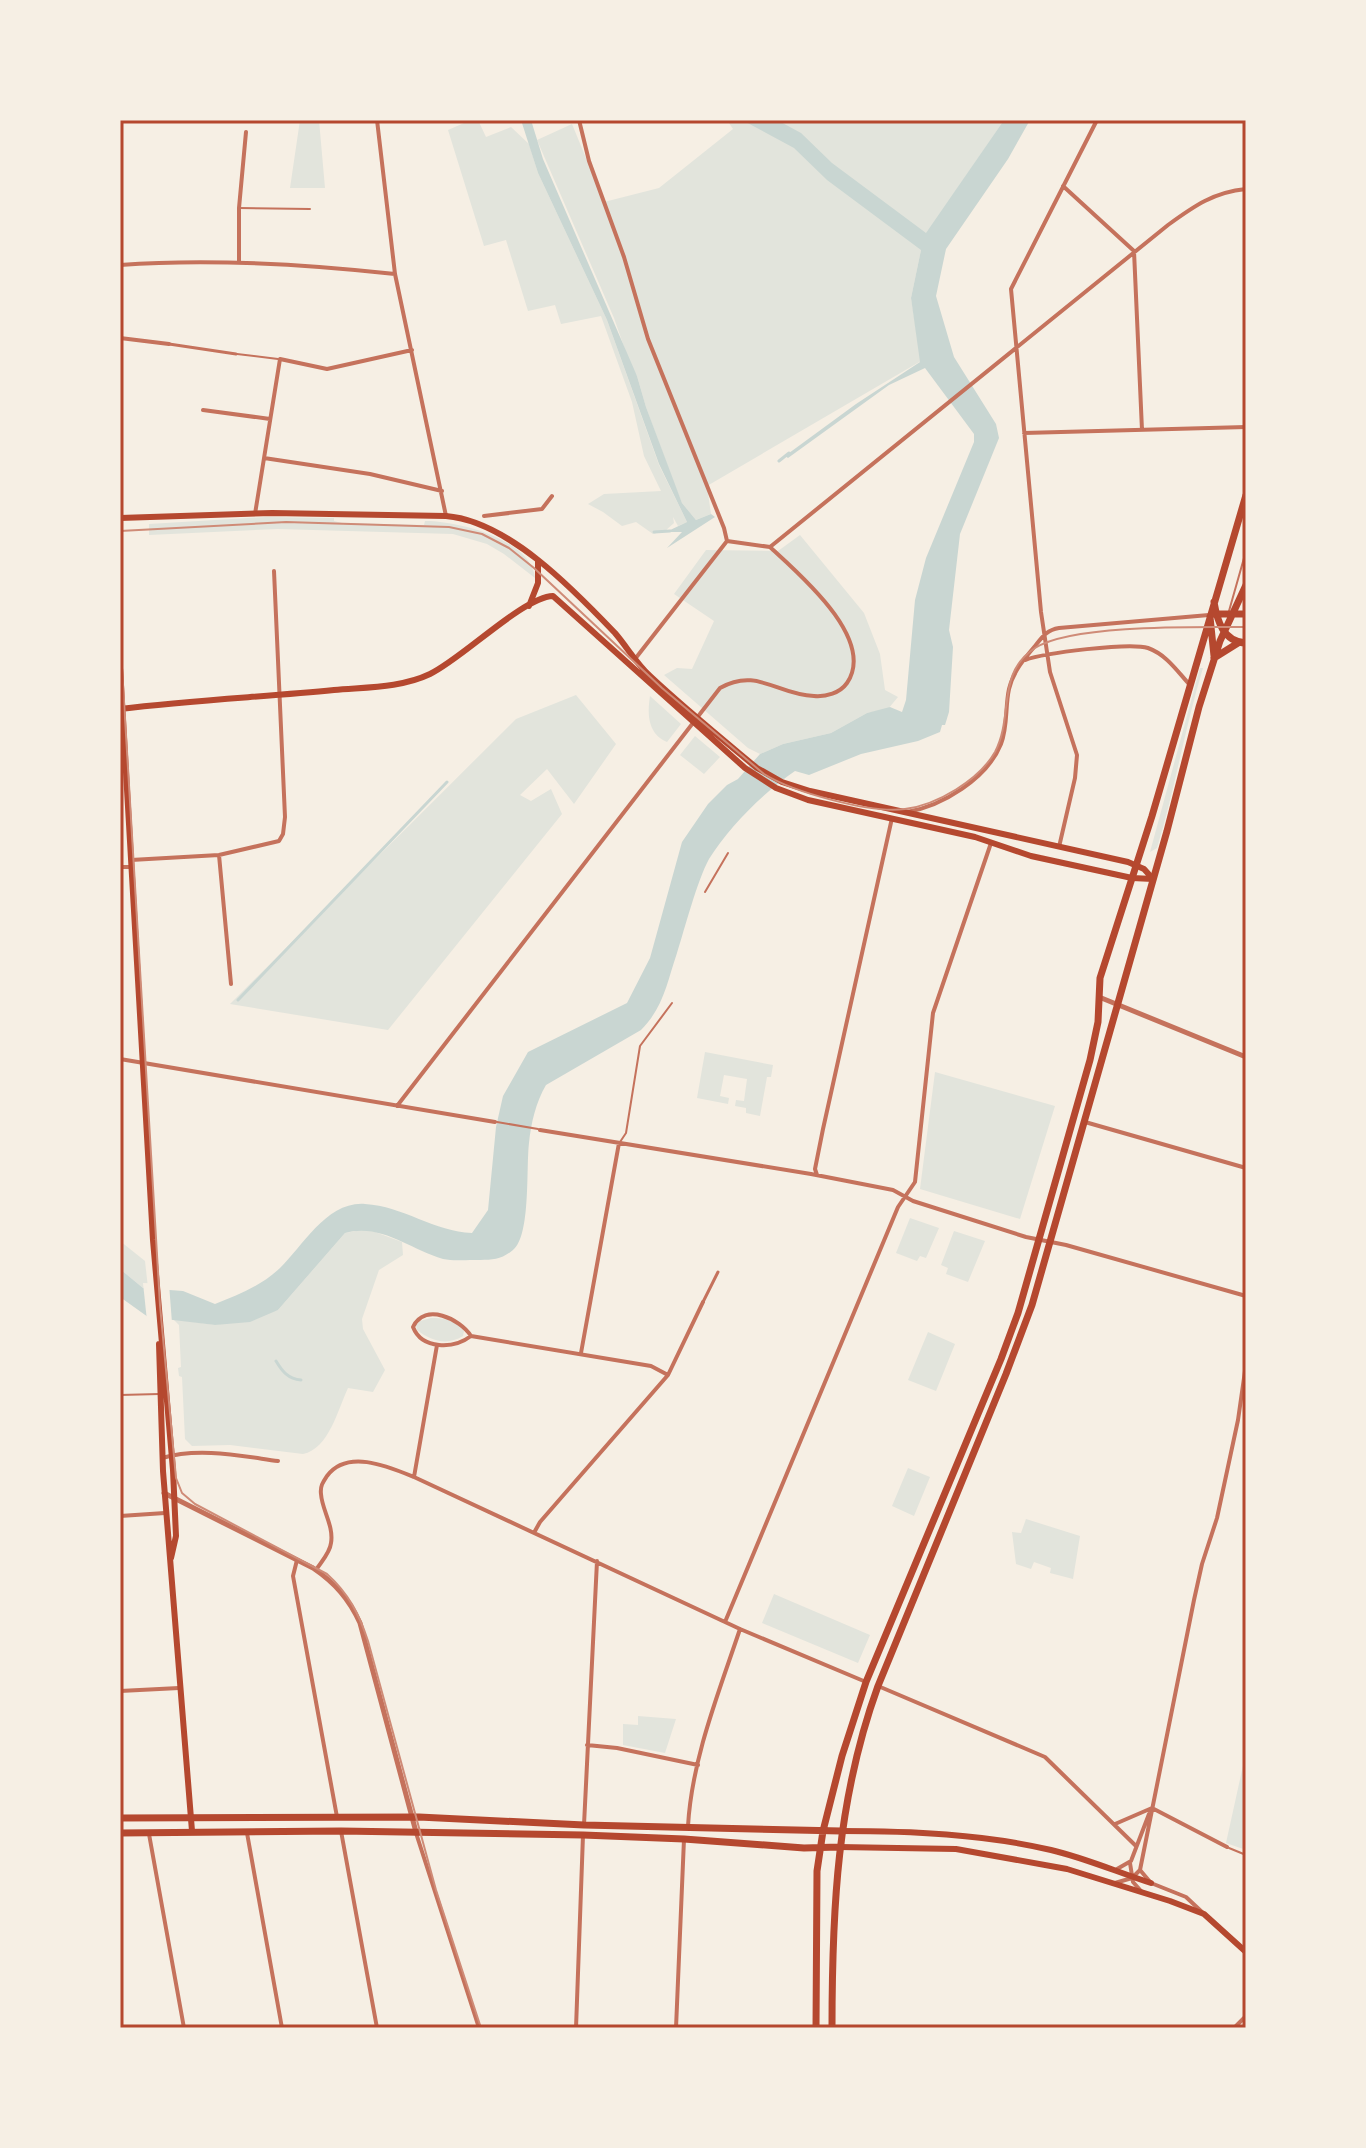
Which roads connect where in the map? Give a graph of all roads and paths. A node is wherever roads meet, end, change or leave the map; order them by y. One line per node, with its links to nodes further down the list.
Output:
1 (377, 120): 12 (street)
2 (579, 120): 32 (street)
3 (1097, 120): 5 (street)
4 (246, 132): 7 (street)
5 (1063, 186): 9 (street); 15 (street)
6 (1246, 189): 9 (street)
7 (239, 208): 8 (lane); 10 (street)
8 (310, 209)
9 (1134, 251): 15 (street); 22 (street)
10 (239, 262): 11 (street); 12 (street)
11 (120, 265)
12 (395, 274): 16 (street)
13 (120, 338): 14 (street)
14 (169, 344): 17 (street)
15 (1016, 348): 23 (street); 33 (street)
16 (412, 350): 18 (street); 25 (street)
17 (236, 354): 18 (lane)
18 (280, 359): 20 (street)
19 (203, 410): 20 (street)
20 (270, 419): 24 (street)
21 (1246, 427): 22 (street)
22 (1142, 430): 23 (street)
23 (1024, 433): 45 (street)
24 (264, 458): 25 (street); 28 (street)
25 (442, 491): 29 (street)
26 (1246, 495): 40 (main road)
27 (552, 496): 30 (street)
28 (255, 514): 29 (main road); 31 (main road)
29 (446, 516): 35 (main road)
30 (484, 516)
31 (120, 518)
32 (727, 541): 33 (street); 51 (street)
33 (770, 547): 58 (street)
34 (1246, 551): 41 (lane)
35 (538, 561): 39 (main road); 51 (main road)
36 (274, 571): 56 (street)
37 (120, 580): 43 (main road)
38 (1246, 585): 41 (main road)
39 (529, 606): 52 (main road); 56 (main road)
40 (1213, 614): 41 (main road); 44 (main road); 45 (street); 46 (main road); 47 (main road)
41 (1231, 614): 42 (main road); 44 (main road)
42 (1246, 614)
43 (120, 629)
44 (1224, 632): 48 (main road); 50 (main road)
45 (1045, 634): 49 (street); 53 (street)
46 (1213, 642): 47 (main road); 50 (main road)
47 (1201, 643): 55 (main road)
48 (1242, 643): 50 (main road)
49 (1047, 655): 53 (street); 55 (street); 63 (street)
50 (1214, 658): 70 (main road)
51 (635, 659): 52 (street); 58 (main road)
52 (624, 660): 58 (main road)
53 (1023, 661): 60 (street)
54 (120, 668): 57 (main road)
55 (1190, 685): 67 (main road)
56 (279, 696): 57 (main road); 65 (street)
57 (122, 709): 66 (main road)
58 (695, 719): 59 (main road); 79 (street)
59 (747, 765): 60 (main road); 61 (main road)
60 (905, 812): 63 (main road)
61 (892, 818): 62 (main road); 85 (street)
62 (991, 843): 69 (main road); 86 (street)
63 (1059, 847): 67 (main road)
64 (728, 853): 71 (lane)
65 (219, 855): 66 (street); 72 (street)
66 (132, 863): 68 (street); 78 (main road)
67 (1137, 865): 69 (main road); 70 (main road)
68 (120, 867)
69 (1132, 878): 70 (main road); 73 (main road)
70 (1153, 879): 75 (main road)
71 (705, 892)
72 (231, 984)
73 (1098, 997): 75 (street); 87 (main road)
74 (672, 1003): 83 (lane)
75 (1117, 1004): 76 (street); 81 (main road)
76 (1246, 1057)
77 (120, 1059): 78 (street)
78 (142, 1062): 79 (street); 92 (main road)
79 (397, 1106): 80 (street)
80 (496, 1122): 82 (lane)
81 (1085, 1122): 84 (street); 88 (main road)
82 (539, 1130): 83 (street)
83 (619, 1143): 85 (street); 95 (street)
84 (1246, 1168)
85 (817, 1175): 86 (street)
86 (906, 1197): 87 (street); 115 (street)
87 (1039, 1240): 88 (street); 117 (main road)
88 (1050, 1242): 90 (street); 118 (main road)
89 (718, 1272): 91 (street)
90 (1246, 1296)
91 (703, 1302): 97 (street)
92 (159, 1329): 98 (main road); 99 (main road)
93 (471, 1336): 94 (street); 94 (street); 95 (street)
94 (437, 1345): 104 (street)
95 (581, 1353): 97 (street)
96 (1246, 1364): 123 (street)
97 (668, 1375): 110 (street)
98 (168, 1393): 99 (lane); 101 (main road)
99 (159, 1394): 100 (lane); 102 (main road)
100 (120, 1395)
101 (173, 1455): 102 (street); 103 (street); 106 (main road)
102 (162, 1458): 105 (main road)
103 (278, 1461)
104 (414, 1477): 110 (street); 114 (street)
105 (164, 1493): 106 (street); 108 (main road)
106 (175, 1498): 107 (main road); 112 (street)
107 (175, 1512): 108 (main road); 111 (main road)
108 (166, 1513): 109 (street); 111 (main road)
109 (120, 1516)
110 (535, 1531): 113 (street)
111 (171, 1558): 119 (main road)
112 (297, 1560): 114 (street); 125 (street)
113 (597, 1561): 115 (street); 121 (street)
114 (316, 1570): 126 (street)
115 (725, 1622): 116 (street)
116 (740, 1629): 117 (street); 122 (street)
117 (866, 1682): 134 (main road)
118 (878, 1686): 128 (street); 135 (main road)
119 (179, 1688): 120 (street); 124 (main road)
120 (120, 1691)
121 (587, 1745): 122 (street); 129 (street)
122 (698, 1765): 130 (street)
123 (1152, 1808): 128 (street); 141 (street); 143 (street); 148 (street)
124 (191, 1817): 125 (main road); 127 (main road); 131 (main road)
125 (337, 1817): 126 (main road)
126 (412, 1817): 129 (main road); 138 (street)
127 (120, 1818)
128 (1115, 1824): 141 (street)
129 (584, 1825): 130 (main road)
130 (688, 1828): 134 (main road)
131 (192, 1831): 132 (main road); 136 (main road)
132 (247, 1831): 133 (main road); 157 (street)
133 (341, 1831): 138 (main road); 158 (street)
134 (823, 1831): 135 (main road); 144 (main road)
135 (841, 1831): 142 (main road); 147 (main road)
136 (149, 1832): 137 (main road); 156 (street)
137 (120, 1833)
138 (416, 1833): 139 (main road); 159 (street)
139 (583, 1835): 140 (main road); 160 (street)
140 (684, 1839): 144 (main road); 161 (street)
141 (1136, 1846): 146 (street)
142 (839, 1847): 144 (main road); 150 (main road); 163 (main road)
143 (1227, 1847): 145 (lane)
144 (820, 1848): 162 (main road)
145 (1246, 1855)
146 (1131, 1861): 147 (street); 149 (street)
147 (1111, 1869): 149 (main road)
148 (1140, 1870): 149 (street); 151 (street)
149 (1132, 1877): 150 (street); 151 (main road); 152 (street)
150 (1104, 1882): 152 (main road)
151 (1151, 1883): 153 (street)
152 (1151, 1895): 153 (main road)
153 (1204, 1914): 154 (main road)
154 (1246, 1952)
155 (1246, 2016): 164 (street)
156 (184, 2028)
157 (282, 2028)
158 (377, 2028)
159 (479, 2028)
160 (576, 2028)
161 (676, 2028)
162 (816, 2028)
163 (832, 2028)
164 (1234, 2028)

